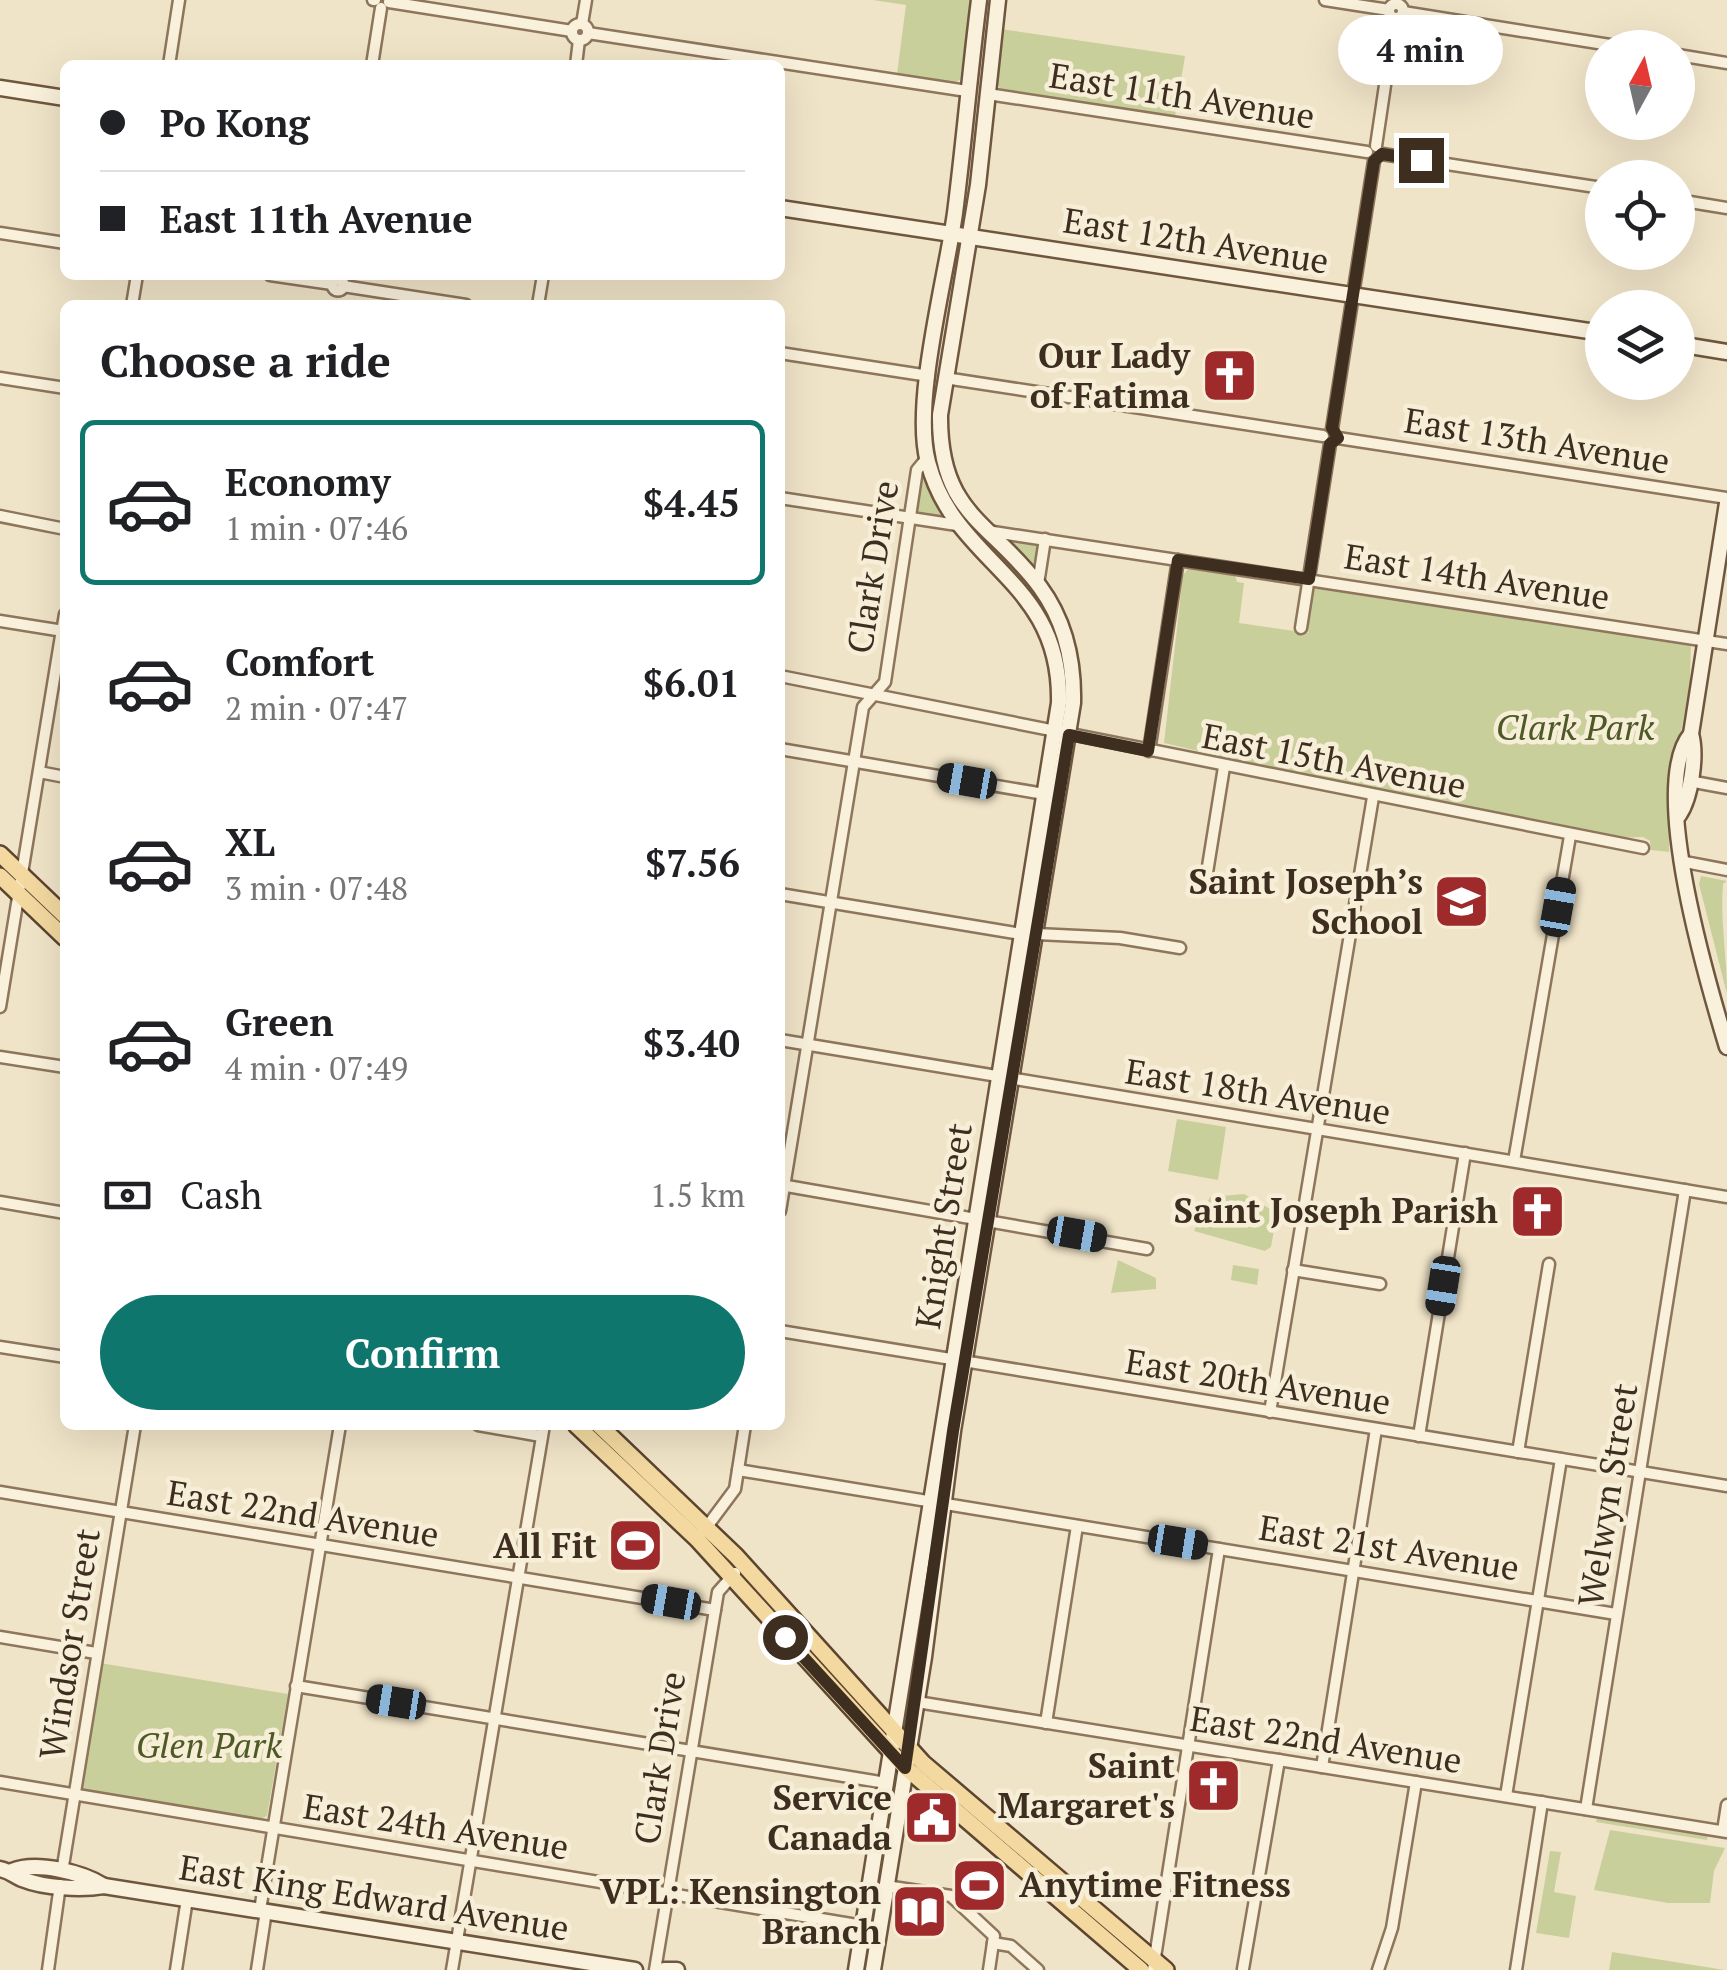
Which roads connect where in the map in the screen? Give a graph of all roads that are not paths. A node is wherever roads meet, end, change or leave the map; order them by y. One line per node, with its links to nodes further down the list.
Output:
1 (179, 0): 11 (street)
2 (586, 0): 8 (street)
3 (979, 0): 18 (main road, Clark Drive)
4 (998, 0): 19 (main road, Clark Drive)
5 (1326, 0): 7 (street)
6 (380, 2): 8 (street); 12 (street)
7 (1396, 9): 9 (street); 21 (street)
8 (581, 32): 13 (street); 14 (street)
9 (1585, 41)
10 (1695, 57): 15 (street)
11 (170, 60)
12 (373, 60)
13 (577, 60)
14 (764, 60)
15 (1726, 62)
16 (785, 63): 18 (street)
17 (0, 88): 20 (main road)
18 (967, 91): 27 (main road, Clark Drive)
19 (988, 94): 21 (street, East 11th Avenue); 28 (main road, Clark Drive)
20 (60, 97)
21 (1375, 153): 22 (street, East 11th Avenue); 32 (street)
22 (1585, 185)
23 (1695, 203): 24 (street)
24 (1727, 208)
25 (785, 209): 27 (main road, East 12th Avenue)
26 (0, 233): 29 (street)
27 (951, 234): 28 (main road, East 12th Avenue); 38 (main road, Clark Drive)
28 (970, 237): 32 (main road, East 12th Avenue); 38 (main road, Clark Drive)
29 (60, 242)
30 (312, 280): 31 (street)
31 (338, 283): 33 (street)
32 (1352, 295): 34 (main road, East 12th Avenue); 41 (street)
33 (437, 300)
34 (1585, 330)
35 (1695, 347): 36 (main road)
36 (1727, 352)
37 (785, 354): 38 (street, East 13th Avenue)
38 (937, 377): 41 (street, East 13th Avenue); 42 (main road, Clark Drive); 49 (main road, Clark Drive)
39 (0, 378): 40 (street)
40 (60, 387)
41 (1331, 437): 44 (street, East 13th Avenue); 52 (street)
42 (927, 458): 46 (street, Clark Drive); 47 (main road, Clark Drive)
43 (785, 499): 46 (street)
44 (1727, 501): 57 (main road)
45 (0, 516): 48 (street)
46 (911, 518): 47 (street); 61 (street, Clark Drive)
47 (956, 525): 62 (main road, Knight Street)
48 (60, 528)
49 (982, 530): 50 (street, East 14th Avenue); 53 (main road, Knight Street)
50 (1045, 539): 51 (street, East 14th Avenue); 53 (street)
51 (1178, 560): 52 (street, East 14th Avenue); 65 (street)
52 (1309, 579): 56 (street); 57 (street, East 14th Avenue)
53 (1038, 584): 62 (main road, Knight Street)
54 (0, 621): 55 (street)
55 (60, 628)
56 (1301, 628)
57 (1706, 640): 58 (street, East 14th Avenue); 63 (main road)
58 (1727, 644)
59 (60, 646): 68 (street)
60 (785, 677): 61 (street, East 15th Avenue)
61 (874, 694): 62 (street, East 15th Avenue); 66 (street, Clark Drive)
62 (1062, 734): 65 (street, East 15th Avenue); 72 (main road, Knight Street)
63 (1691, 734): 70 (main road); 74 (main road)
64 (785, 751): 66 (street)
65 (1148, 751): 67 (street, East 15th Avenue)
66 (854, 762): 72 (street); 85 (street, Clark Drive)
67 (1224, 766): 73 (street, East 15th Avenue); 82 (street)
68 (39, 772): 69 (street); 80 (street)
69 (60, 776)
70 (1689, 781): 71 (street); 74 (main road)
71 (1727, 788)
72 (1051, 795): 90 (main road, Knight Street)
73 (1372, 796): 75 (street, East 15th Avenue); 99 (street)
74 (1679, 815): 78 (main road)
75 (1570, 836): 76 (street, East 15th Avenue); 101 (street)
76 (1643, 848)
77 (0, 854): 80 (main road)
78 (1680, 861): 79 (street); 95 (main road)
79 (1727, 870)
80 (22, 874): 83 (street); 86 (main road)
81 (0, 876): 83 (main road)
82 (1205, 885)
83 (18, 893): 88 (street); 89 (main road)
84 (785, 895): 85 (street)
85 (832, 903): 90 (street); 94 (street, Clark Drive)
86 (60, 911)
87 (0, 912): 88 (street)
88 (15, 914): 92 (street)
89 (60, 933)
90 (1028, 934): 91 (street); 98 (main road, Knight Street)
91 (1180, 948)
92 (0, 1007)
93 (785, 1041): 94 (street, East 18th Avenue)
94 (809, 1044): 98 (street, East 18th Avenue); 102 (street, Clark Drive)
95 (1727, 1046)
96 (0, 1057): 97 (street)
97 (60, 1066)
98 (1006, 1078): 99 (street, East 18th Avenue); 108 (main road, Knight Street)
99 (1318, 1130): 100 (street, East 18th Avenue); 111 (street)
100 (1466, 1153): 101 (street, East 18th Avenue); 125 (street)
101 (1514, 1161): 104 (street, East 18th Avenue)
102 (785, 1170)
103 (785, 1186): 108 (street)
104 (1686, 1190): 105 (street, East 18th Avenue); 129 (street, Welwyn Street)
105 (1727, 1197)
106 (0, 1202): 107 (street)
107 (60, 1212)
108 (982, 1218): 109 (street); 116 (main road, Knight Street)
109 (1147, 1249)
110 (1549, 1264): 126 (street)
111 (1293, 1270): 112 (street); 117 (street)
112 (1380, 1284)
113 (785, 1332): 116 (street, East 20th Avenue)
114 (0, 1347): 115 (street)
115 (60, 1356)
116 (959, 1360): 117 (street, East 20th Avenue); 132 (main road, Knight Street)
117 (1270, 1412): 118 (street, East 20th Avenue)
118 (1376, 1429): 125 (street, East 20th Avenue); 139 (street)
119 (134, 1430): 133 (street, Windsor Street)
120 (339, 1430): 136 (street)
121 (542, 1430): 140 (street)
122 (582, 1430): 135 (main road)
123 (605, 1430): 135 (main road)
124 (744, 1430): 128 (street)
125 (1420, 1436): 126 (street, East 20th Avenue)
126 (1518, 1452): 127 (street, East 20th Avenue)
127 (1561, 1459): 129 (street, East 20th Avenue); 141 (street)
128 (738, 1470): 132 (street, East 21st Avenue); 135 (street)
129 (1640, 1472): 130 (street, East 20th Avenue); 143 (street, Welwyn Street)
130 (1727, 1486)
131 (0, 1492): 133 (street, East 22nd Avenue)
132 (936, 1502): 134 (street, East 21st Avenue); 147 (main road, Knight Street); 150 (main road, Knight Street)
133 (120, 1512): 136 (street, East 22nd Avenue); 145 (street, Windsor Street)
134 (1077, 1526): 137 (street, East 21st Avenue); 149 (street)
135 (702, 1534): 138 (main road)
136 (319, 1545): 140 (street, East 22nd Avenue); 146 (street)
137 (1219, 1549): 139 (street, East 21st Avenue); 151 (street)
138 (738, 1571): 142 (street, Clark Drive); 150 (main road); 154 (main road)
139 (1353, 1571): 141 (street, East 21st Avenue); 156 (street)
140 (517, 1578): 142 (street, East 22nd Avenue); 148 (street)
141 (1538, 1600): 143 (street, East 21st Avenue); 162 (street)
142 (715, 1610): 153 (street, Clark Drive)
143 (1616, 1614): 165 (street, Welwyn Street)
144 (0, 1637): 145 (street)
145 (96, 1653): 161 (street, Windsor Street)
146 (296, 1686): 148 (street); 166 (street)
147 (916, 1702): 149 (street, East 22nd Avenue); 152 (main road, Knight Street)
148 (494, 1718): 153 (street); 168 (street)
149 (1046, 1723): 151 (street, East 22nd Avenue)
150 (894, 1734): 152 (main road); 154 (main road, Knight Street)
151 (1189, 1746): 155 (street, East 22nd Avenue); 178 (street)
152 (908, 1749): 157 (main road, Knight Street); 178 (main road)
153 (692, 1752): 160 (street); 172 (street, Clark Drive)
154 (891, 1754): 157 (main road); 160 (main road, Knight Street)
155 (1279, 1760): 156 (street, East 22nd Avenue); 179 (street)
156 (1322, 1767): 159 (street, East 22nd Avenue)
157 (905, 1768): 171 (main road, Knight Street); 178 (main road)
158 (0, 1782): 161 (street, East 24th Avenue)
159 (1416, 1782): 162 (street, East 22nd Avenue); 192 (street)
160 (886, 1783): 175 (main road, Knight Street)
161 (74, 1795): 166 (street, East 24th Avenue); 170 (street, Windsor Street)
162 (1506, 1796): 163 (street, East 22nd Avenue)
163 (1542, 1802): 165 (street, East 22nd Avenue); 193 (street)
164 (1727, 1804): 167 (street)
165 (1586, 1809): 167 (street, East 22nd Avenue)
166 (273, 1828): 168 (street, East 24th Avenue); 174 (street)
167 (1725, 1832)
168 (470, 1861): 172 (street, East 24th Avenue); 176 (street)
169 (6, 1870): 170 (main road, East King Edward Avenue)
170 (61, 1879): 173 (main road, East King Edward Avenue); 180 (street, Windsor Street)
171 (886, 1886): 177 (street); 189 (main road, Knight Street)
172 (668, 1893): 175 (street, East 24th Avenue); 185 (street, Clark Drive)
173 (187, 1899): 174 (main road, East King Edward Avenue); 181 (street)
174 (263, 1911): 176 (main road, East King Edward Avenue); 182 (street)
175 (862, 1926): 188 (main road, Knight Street)
176 (456, 1942): 183 (street); 184 (main road, East King Edward Avenue)
177 (993, 1944): 190 (street); 191 (street)
178 (1154, 1967)
179 (1243, 1969)
180 (48, 1970)
181 (176, 1970)
182 (258, 1970)
183 (452, 1970)
184 (635, 1970)
185 (655, 1970)
186 (664, 1970): 187 (main road)
187 (676, 1970)
188 (856, 1970)
189 (873, 1970)
190 (989, 1970)
191 (1038, 1970)
192 (1378, 1970)
193 (1516, 1970)

